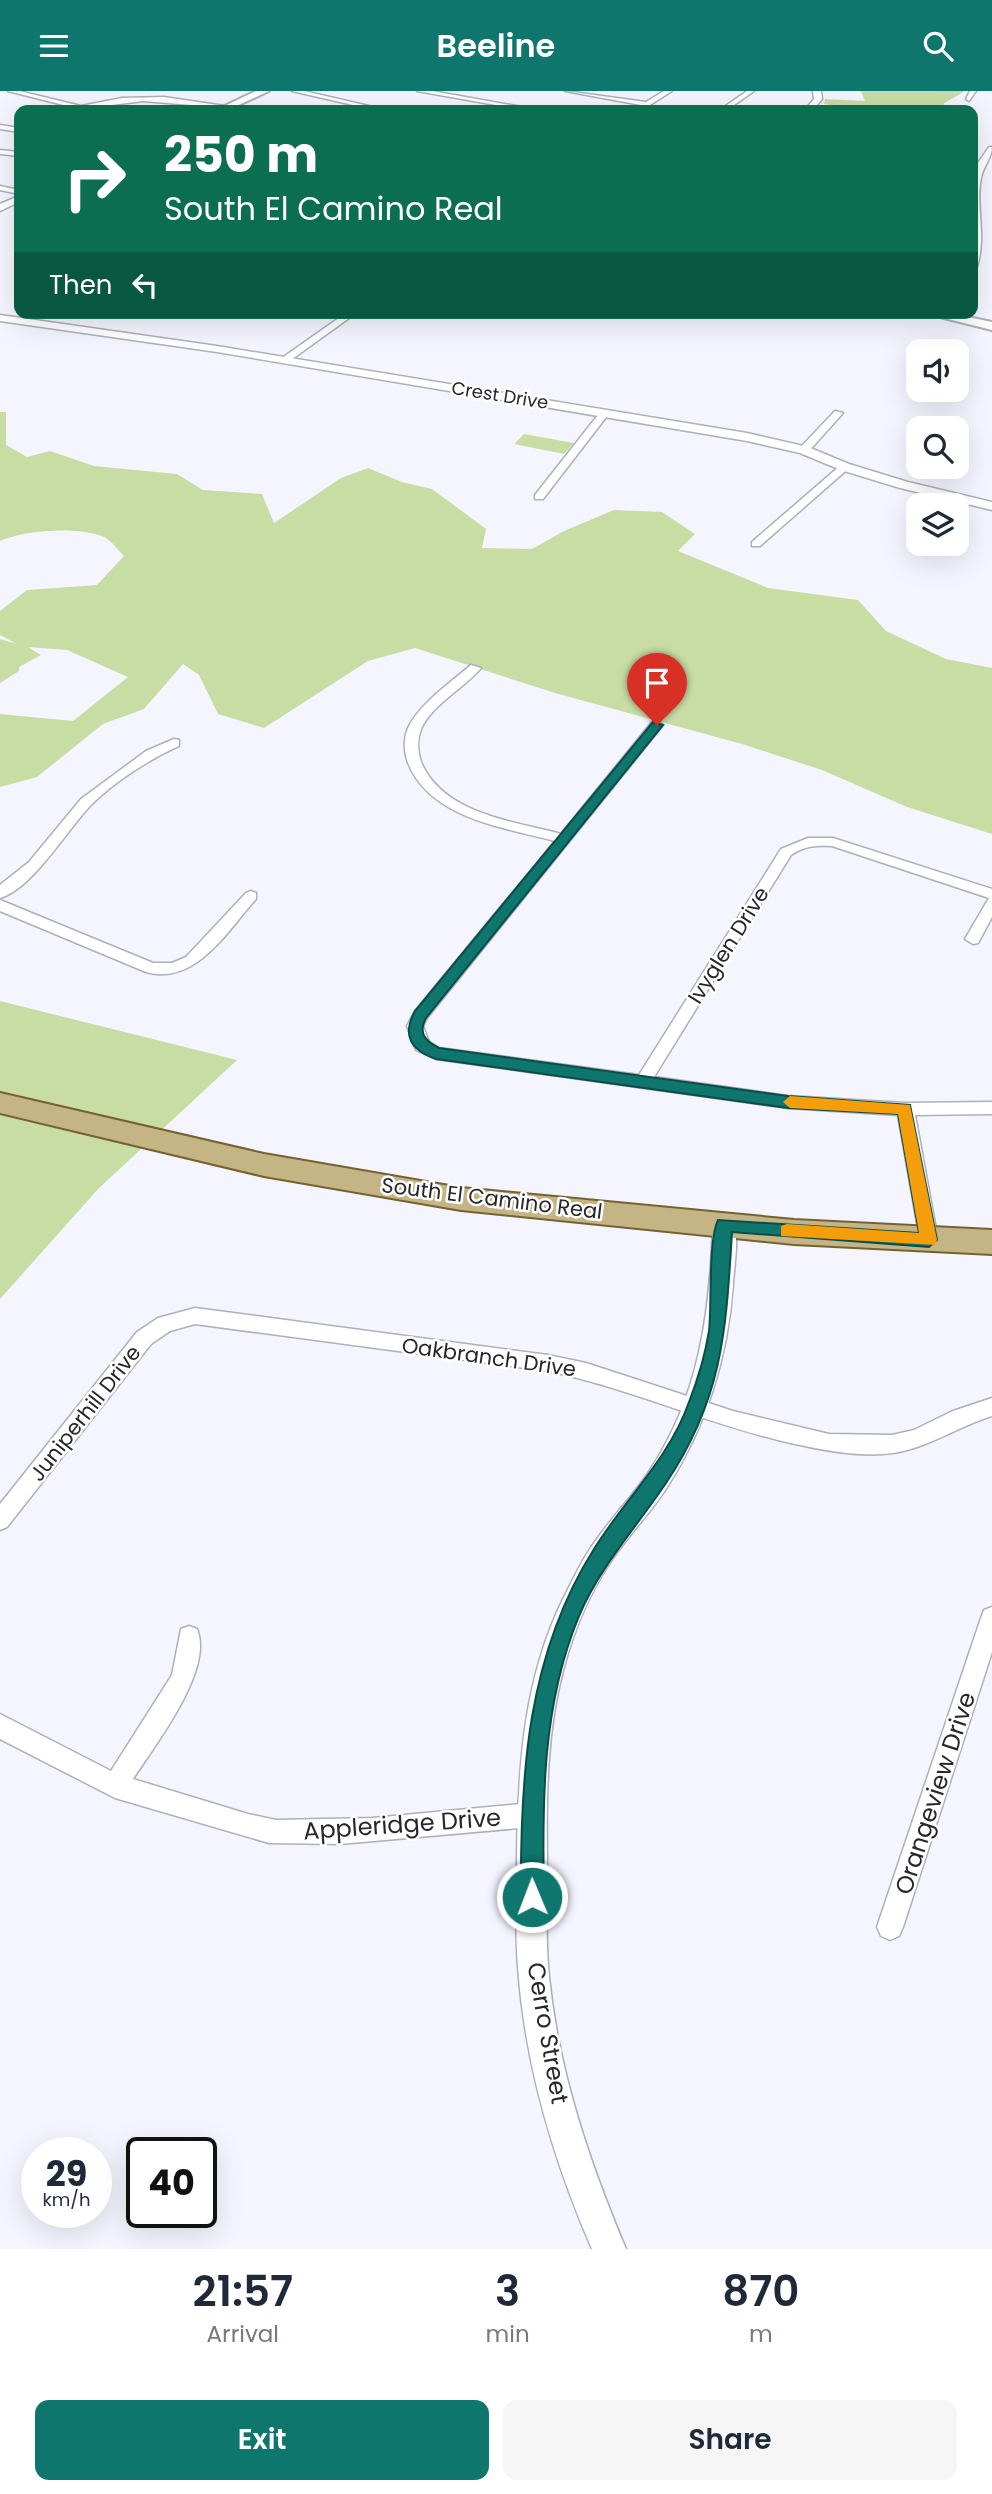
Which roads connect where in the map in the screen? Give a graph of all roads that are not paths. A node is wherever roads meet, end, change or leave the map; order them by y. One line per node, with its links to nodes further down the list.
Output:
1 (12, 91): 11 (street)
2 (46, 91): 11 (street)
3 (264, 91): 17 (main road)
4 (295, 91): 18 (street)
5 (420, 91): 19 (street)
6 (568, 91): 10 (street)
7 (669, 91): 13 (street)
8 (751, 91): 20 (street)
9 (973, 91): 12 (street)
10 (587, 92): 13 (street)
11 (35, 95): 14 (street)
12 (969, 99)
13 (647, 104)
14 (70, 105)
15 (89, 105): 16 (street)
16 (203, 105)
17 (234, 105)
18 (360, 105)
19 (505, 105)
20 (730, 105)
21 (992, 149): 22 (street)
22 (980, 165): 23 (street); 24 (street)
23 (992, 167)
24 (979, 263)
25 (0, 318): 29 (street, Crest Drive)
26 (343, 319): 29 (street)
27 (959, 319): 28 (main road)
28 (992, 326)
29 (285, 360): 30 (street, Crest Drive)
30 (605, 412): 32 (street, Crest Drive); 34 (street)
31 (838, 413): 32 (street)
32 (803, 450): 33 (street, Crest Drive)
33 (845, 467): 35 (street, Crest Drive); 36 (street)
34 (539, 497)
35 (992, 506)
36 (756, 544)
37 (475, 668): 40 (street)
38 (657, 725): 40 (street)
39 (174, 743): 41 (street)
40 (564, 839): 47 (street)
41 (0, 893)
42 (992, 894): 47 (street, Ivyglen Drive)
43 (251, 896): 45 (street)
44 (992, 902): 46 (street)
45 (0, 905)
46 (973, 939)
47 (644, 1080): 50 (street)
48 (0, 1103): 51 (main road, South El Camino Real)
49 (992, 1108): 50 (street)
50 (905, 1109): 52 (street)
51 (724, 1225): 52 (main road, South El Camino Real); 56 (street, Cerro Street)
52 (929, 1240): 53 (main road, South El Camino Real)
53 (992, 1242)
54 (144, 1338): 56 (street, Oakbranch Drive); 57 (street, Juniperhill Drive)
55 (992, 1407): 56 (street, Oakbranch Drive)
56 (696, 1409): 62 (street, Cerro Street)
57 (0, 1520)
58 (992, 1618): 63 (street, Orangeview Drive)
59 (189, 1637): 61 (street)
60 (0, 1726): 61 (street, Appleridge Drive)
61 (115, 1786): 62 (street, Appleridge Drive)
62 (531, 1815): 64 (street, Cerro Street)
63 (890, 1927)
64 (609, 2249)

